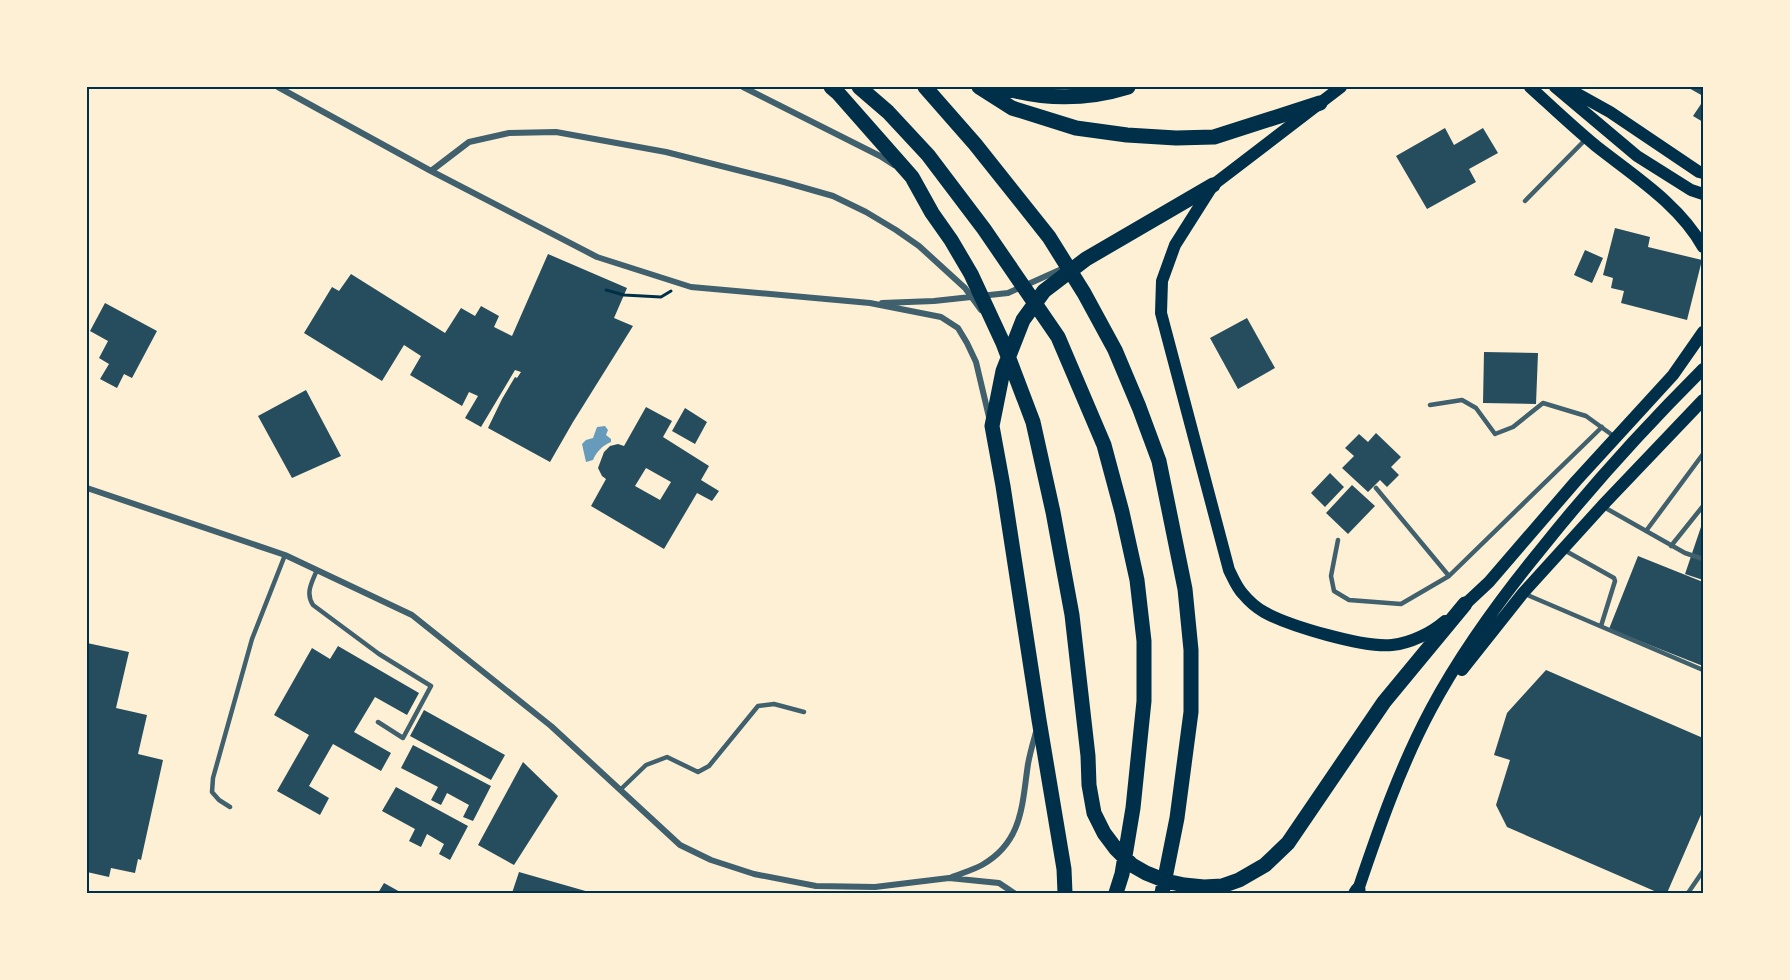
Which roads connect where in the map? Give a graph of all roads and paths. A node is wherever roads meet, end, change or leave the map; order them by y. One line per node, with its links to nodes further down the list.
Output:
1 (278, 87): 15 (street)
2 (743, 87): 17 (street)
3 (831, 87): 17 (main road)
4 (859, 87): 65 (main road)
5 (925, 87): 66 (main road)
6 (978, 87): 13 (main road)
7 (1001, 87): 8 (main road)
8 (1128, 87)
9 (1341, 87): 13 (main road)
10 (1530, 87): 14 (main road)
11 (1555, 87): 19 (main road)
12 (1565, 87): 16 (main road)
13 (1320, 103): 18 (main road)
14 (1587, 138): 20 (lane); 21 (main road)
15 (431, 171): 23 (street); 27 (street)
16 (1703, 173)
17 (912, 177): 27 (main road)
18 (1213, 186): 22 (main road); 50 (main road)
19 (1703, 194)
20 (1525, 201)
21 (1703, 247)
22 (1086, 259): 25 (street); 31 (main road)
23 (683, 284): 24 (path); 25 (street)
24 (606, 290)
25 (870, 303): 31 (street)
26 (1703, 332): 33 (main road)
27 (1004, 343): 50 (main road)
28 (1703, 369): 37 (main road)
29 (1703, 400): 38 (main road)
30 (1430, 405): 32 (lane)
31 (992, 426): 55 (main road)
32 (1602, 427): 33 (lane); 47 (lane)
33 (1615, 437): 48 (main road)
34 (1703, 454): 40 (lane)
35 (87, 488): 44 (street)
36 (1376, 488): 47 (lane)
37 (1588, 490): 48 (main road); 53 (main road)
38 (1602, 506): 40 (lane); 43 (main road)
39 (1703, 506): 42 (lane)
40 (1646, 531): 42 (lane)
41 (1338, 540): 47 (lane)
42 (1671, 546): 45 (lane)
43 (1562, 549): 49 (main road); 51 (lane)
44 (285, 555): 46 (street); 58 (lane)
45 (1703, 560)
46 (317, 570): 56 (lane); 57 (street)
47 (1449, 576)
48 (1489, 582): 50 (main road)
49 (1523, 593): 51 (lane); 53 (main road)
50 (1465, 604)
51 (1601, 626): 52 (lane)
52 (1703, 670)
53 (1431, 708): 62 (main road)
54 (804, 712): 57 (lane)
55 (1039, 720): 60 (street); 64 (main road)
56 (378, 722)
57 (620, 790): 61 (street)
58 (230, 807)
59 (1703, 871): 67 (lane)
60 (949, 878): 61 (street); 63 (street)
61 (817, 890)
62 (1358, 892)
63 (1014, 893)
64 (1065, 893)
65 (1116, 893)
66 (1162, 893)
67 (1688, 893)

